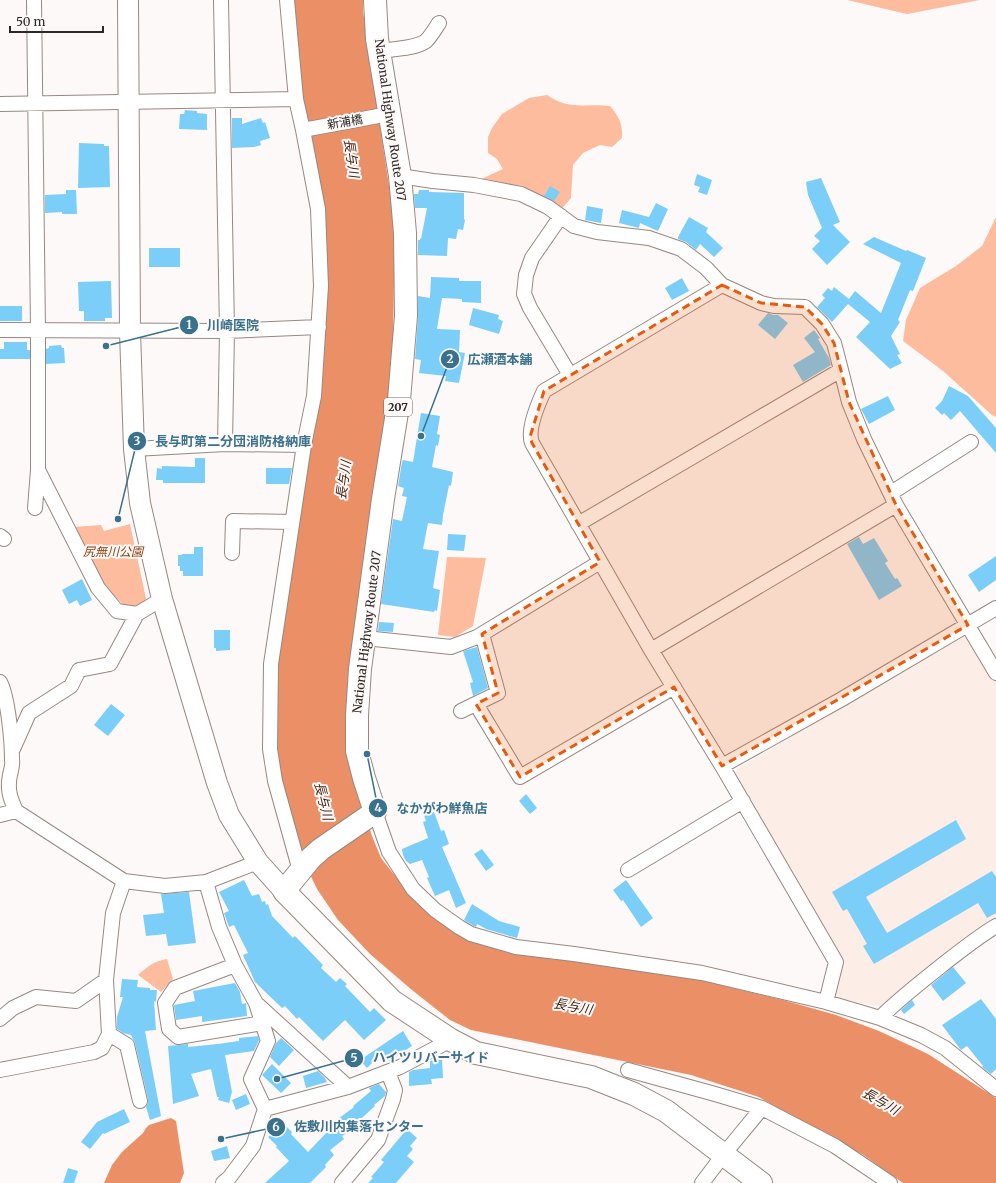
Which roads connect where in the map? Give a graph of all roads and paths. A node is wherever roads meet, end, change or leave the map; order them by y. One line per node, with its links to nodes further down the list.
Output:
1 (34, 0): 12 (street)
2 (128, 0): 10 (street)
3 (221, 0): 9 (street)
4 (287, 0): 8 (street)
5 (375, 0): 7 (highway, National Highway Route 207 / 207)
6 (440, 23): 7 (street)
7 (379, 51): 13 (highway, National Highway Route 207 / 207)
8 (296, 99): 9 (street); 14 (street)
9 (223, 100): 10 (street); 22 (street)
10 (127, 102): 12 (street); 21 (street)
11 (0, 104): 12 (street)
12 (36, 104): 20 (street)
13 (386, 115): 14 (street, 新浦橋); 15 (highway, National Highway Route 207 / 207)
14 (305, 130): 18 (street)
15 (400, 176): 16 (street); 41 (highway, National Highway Route 207 / 207)
16 (561, 216): 17 (street); 24 (street)
17 (722, 285): 23 (street); 24 (street)
18 (319, 327): 22 (street); 27 (street)
19 (0, 330): 20 (street)
20 (38, 330): 21 (street); 29 (street)
21 (130, 332): 22 (street); 28 (street)
22 (227, 332): 26 (street)
23 (842, 370): 30 (street); 33 (street)
24 (570, 375): 33 (street)
25 (971, 442): 30 (street)
26 (225, 444): 27 (street); 28 (street)
27 (304, 445): 32 (street)
28 (134, 448): 36 (street)
29 (38, 470): 31 (street); 38 (street)
30 (894, 499): 39 (street); 42 (street)
31 (35, 508)
32 (292, 522): 34 (street); 55 (street)
33 (578, 524): 35 (street)
34 (232, 553)
35 (600, 562): 40 (street); 42 (street)
36 (162, 600): 38 (street); 54 (street)
37 (996, 608): 39 (street)
38 (137, 614): 48 (street)
39 (968, 625): 43 (street); 49 (street)
40 (482, 634): 41 (street); 46 (street)
41 (365, 638): 52 (highway, National Highway Route 207 / 207)
42 (651, 650): 45 (street)
43 (996, 673)
44 (0, 682): 48 (street)
45 (674, 687): 46 (street); 49 (street)
46 (476, 704): 47 (street)
47 (461, 711)
48 (12, 752): 51 (street)
49 (722, 766): 50 (street)
50 (743, 801): 56 (street); 63 (street)
51 (16, 811): 53 (street); 57 (street)
52 (372, 814): 55 (highway); 63 (street)
53 (0, 815)
54 (258, 862): 58 (street); 59 (street)
55 (302, 868): 59 (highway)
56 (628, 870)
57 (124, 881): 58 (street); 62 (street)
58 (206, 882): 61 (street)
59 (284, 892): 69 (highway)
60 (996, 926): 65 (street)
61 (235, 965): 64 (street); 67 (street)
62 (106, 980): 66 (street); 68 (street)
63 (826, 1002): 65 (street)
64 (256, 1003): 67 (street); 73 (street)
65 (880, 1018): 74 (street)
66 (0, 1019)
67 (263, 1023): 77 (street)
68 (108, 1034): 70 (street); 75 (street)
69 (451, 1040): 72 (street); 78 (highway)
70 (0, 1070)
71 (628, 1070): 76 (street)
72 (388, 1072): 73 (street); 80 (street)
73 (348, 1087): 77 (street)
74 (996, 1088)
75 (140, 1101)
76 (762, 1108): 78 (street); 83 (street)
77 (266, 1109): 79 (street)
78 (724, 1154): 81 (street); 82 (highway)
79 (223, 1183)
80 (342, 1183)
81 (702, 1183)
82 (761, 1183)
83 (890, 1183)

